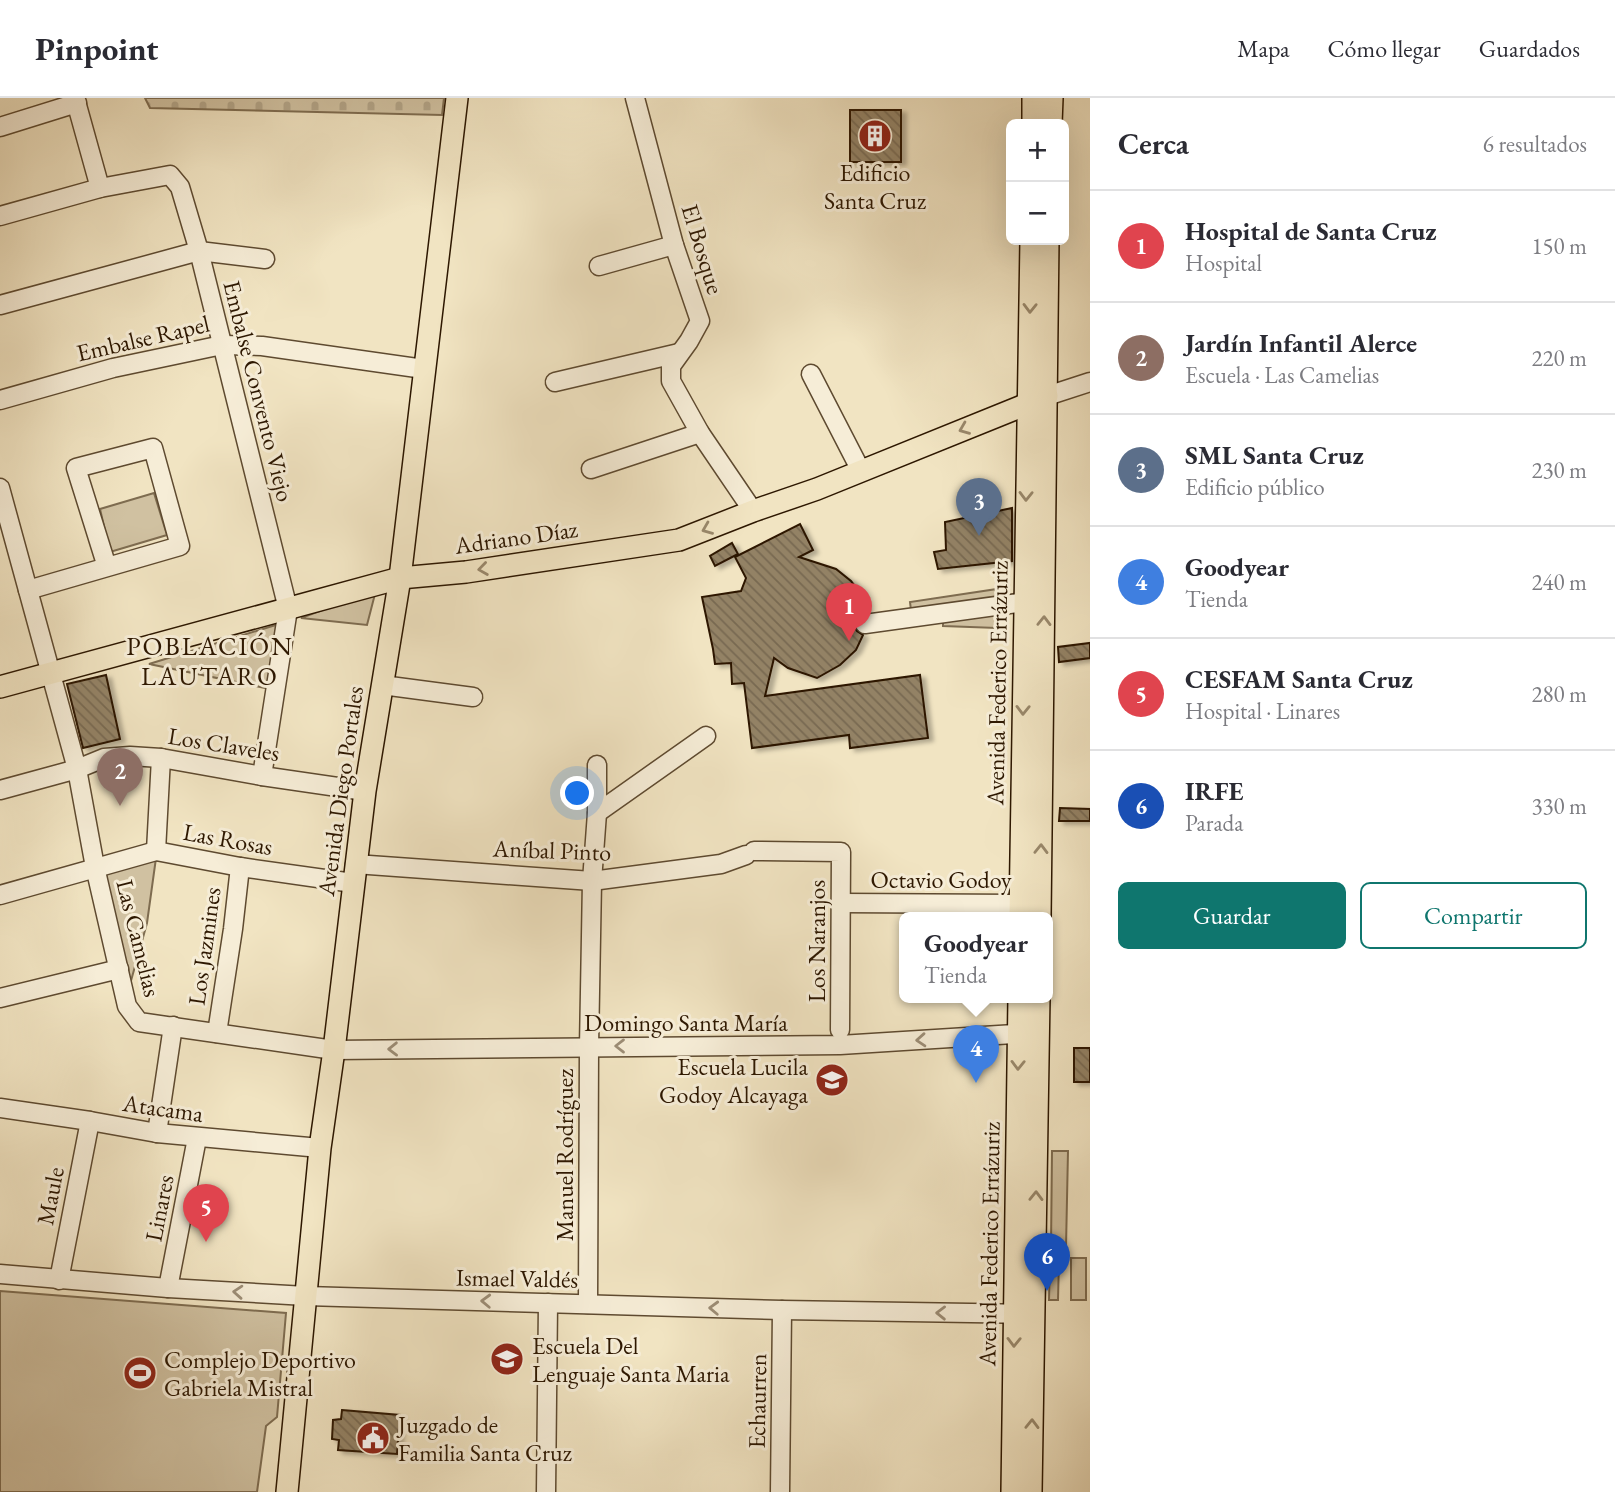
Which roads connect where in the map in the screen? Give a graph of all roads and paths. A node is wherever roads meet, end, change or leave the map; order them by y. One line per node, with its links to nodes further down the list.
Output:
1 (457, 98): 20 (main road, Avenida Diego Portales)
2 (635, 98): 11 (street, El Bosque)
3 (1033, 98): 6 (main road)
4 (1052, 98): 7 (main road)
5 (76, 100): 8 (street); 9 (street)
6 (1033, 119)
7 (1051, 119)
8 (0, 127)
9 (100, 188): 10 (street); 14 (street, Embalse Convento Viejo)
10 (0, 216)
11 (674, 245): 16 (street); 19 (street, El Bosque)
12 (1031, 245): 24 (main road, Avenida Federico Errázuriz, one-way to 24)
13 (1048, 245): 24 (main road, Avenida Federico Errázuriz)
14 (199, 251): 15 (street); 17 (street); 18 (street, Embalse Convento Viejo)
15 (265, 259)
16 (598, 266)
17 (0, 305)
18 (222, 345): 20 (street, Embalse Rapel); 25 (street, Embalse Rapel); 35 (street, Embalse Convento Viejo)
19 (679, 353): 22 (street); 26 (street, El Bosque)
20 (424, 369): 32 (main road, Avenida Diego Portales)
21 (811, 374): 28 (street)
22 (555, 382)
23 (1090, 382): 24 (street)
24 (1037, 399): 28 (main road, Adriano Díaz, one-way to 28); 34 (main road, Avenida Federico Errázuriz, one-way to 34); 58 (main road, Avenida Federico Errázuriz, one-way to 24)
25 (0, 400)
26 (700, 433): 27 (street); 30 (street, El Bosque)
27 (591, 469)
28 (861, 471): 30 (main road, Adriano Díaz)
29 (0, 488): 33 (street, Las Camelias)
30 (753, 511): 32 (main road, Adriano Díaz, one-way to 32)
31 (107, 568): 31 (street); 33 (street)
32 (401, 578): 35 (main road, Adriano Díaz); 38 (main road, Avenida Diego Portales)
33 (28, 590): 37 (street, Las Camelias)
34 (1025, 602): 36 (street); 58 (main road, Avenida Federico Errázuriz, one-way to 58)
35 (288, 609): 37 (main road, Adriano Díaz); 45 (street)
36 (865, 624)
37 (51, 673): 39 (main road, Adriano Díaz); 44 (street, Las Camelias)
38 (382, 685): 40 (street); 47 (main road, Avenida Diego Portales)
39 (0, 687)
40 (473, 697)
41 (706, 736): 48 (street)
42 (161, 758): 44 (street, Los Claveles); 45 (street, Los Claveles); 49 (street)
43 (597, 765): 48 (street, Manuel Rodríguez)
44 (77, 769): 46 (street, Los Claveles); 52 (street, Las Camelias)
45 (262, 776): 47 (street, Los Claveles)
46 (0, 790)
47 (365, 791): 54 (main road, Avenida Diego Portales)
48 (597, 813): 55 (street, Manuel Rodríguez)
49 (156, 851): 52 (street, Las Rosas); 53 (street, Las Rosas)
50 (841, 852): 51 (street, Octavio Godoy); 57 (street, Los Naranjos)
51 (750, 853): 55 (street, Aníbal Pinto)
52 (95, 867): 56 (street, Las Rosas); 59 (street, Las Camelias)
53 (240, 867): 54 (street, Las Rosas); 65 (street, Los Jazmines)
54 (354, 874): 55 (street, Aníbal Pinto); 68 (main road, Avenida Diego Portales)
55 (593, 881): 67 (street, Manuel Rodríguez)
56 (0, 895)
57 (842, 903): 58 (street, Octavio Godoy); 64 (street, Los Naranjos)
58 (1030, 910)
59 (119, 969): 60 (street); 63 (street, Las Camelias)
60 (0, 998)
61 (1020, 1003): 66 (main road, Avenida Federico Errázuriz)
62 (1037, 1003): 66 (main road, Avenida Federico Errázuriz)
63 (173, 1026): 65 (street, Las Camelias); 71 (street)
64 (840, 1030)
65 (217, 1033): 68 (street, Las Camelias)
66 (1028, 1033): 67 (street, Domingo Santa María, one-way to 67); 81 (main road, Avenida Federico Errázuriz)
67 (589, 1047): 68 (street, Domingo Santa María, one-way to 68); 79 (street, Manuel Rodríguez)
68 (334, 1050): 73 (main road, Avenida Diego Portales)
69 (0, 1108): 70 (street, Atacama)
70 (90, 1121): 71 (street, Atacama); 75 (street, Maule)
71 (157, 1133): 72 (street, Atacama)
72 (197, 1138): 73 (street, Atacama); 76 (street, Linares)
73 (320, 1148): 77 (main road, Avenida Diego Portales)
74 (0, 1274): 75 (street, Ismael Valdés)
75 (59, 1280): 76 (street, Ismael Valdés)
76 (168, 1288): 77 (street, Ismael Valdés, one-way to 76)
77 (306, 1296): 78 (street, Ismael Valdés, one-way to 77); 82 (main road, Avenida Diego Portales)
78 (548, 1303): 79 (street, Ismael Valdés); 83 (street)
79 (588, 1304): 80 (street, Ismael Valdés, one-way to 79)
80 (782, 1310): 81 (street, Ismael Valdés, one-way to 80); 84 (street, Echaurren)
81 (1024, 1314): 85 (main road, Avenida Federico Errázuriz, one-way to 85); 86 (main road, Avenida Federico Errázuriz, one-way to 81)
82 (287, 1492)
83 (546, 1492)
84 (780, 1492)
85 (1012, 1492)
86 (1031, 1492)

